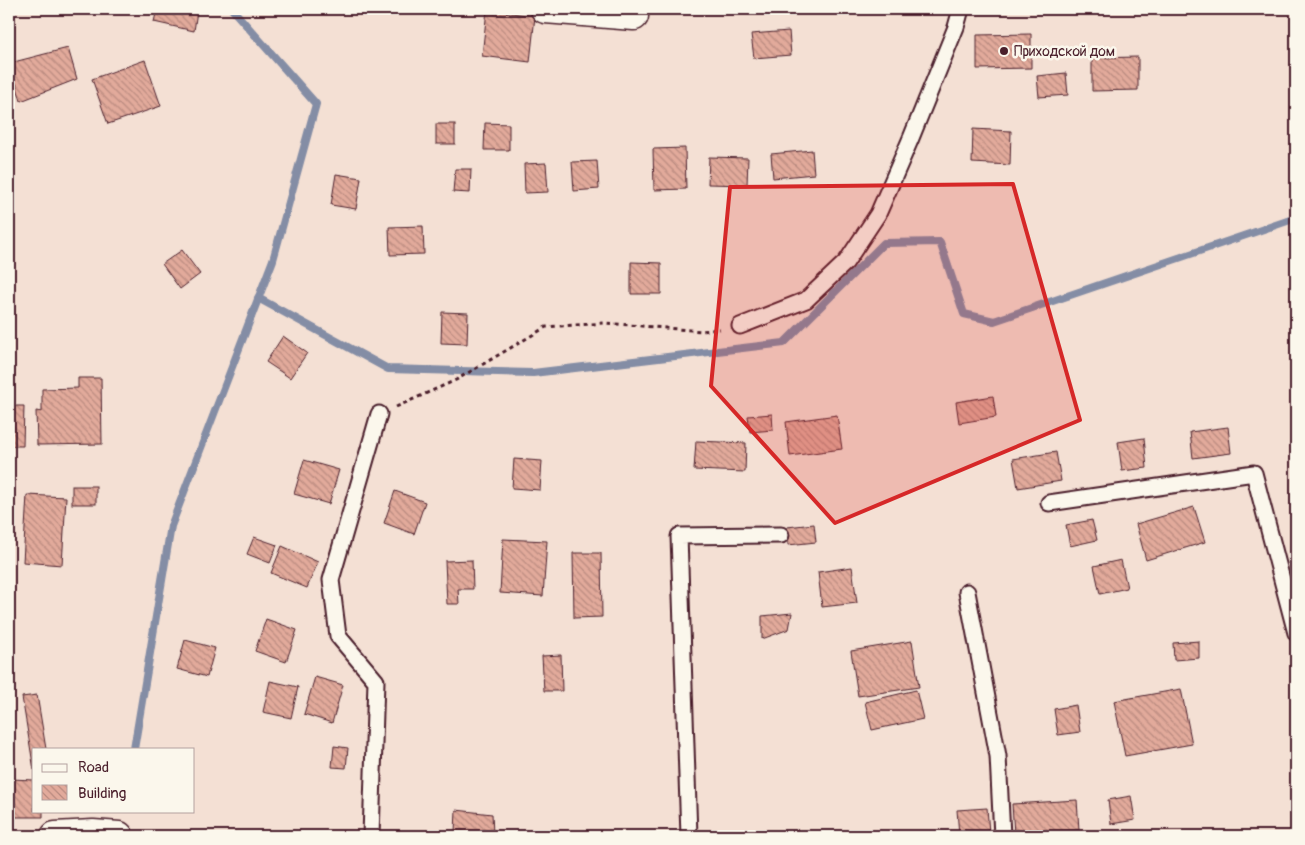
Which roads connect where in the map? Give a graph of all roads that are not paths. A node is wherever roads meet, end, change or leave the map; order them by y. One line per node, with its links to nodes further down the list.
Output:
1 (545, 9): 3 (street)
2 (962, 9): 4 (lane)
3 (634, 16)
4 (740, 326)
5 (379, 414): 12 (lane)
6 (1049, 504): 9 (lane)
7 (781, 535): 13 (lane)
8 (967, 592): 14 (lane)
9 (1296, 633)
10 (55, 836): 11 (street)
11 (119, 836)
12 (371, 836)
13 (689, 836)
14 (1002, 836)

